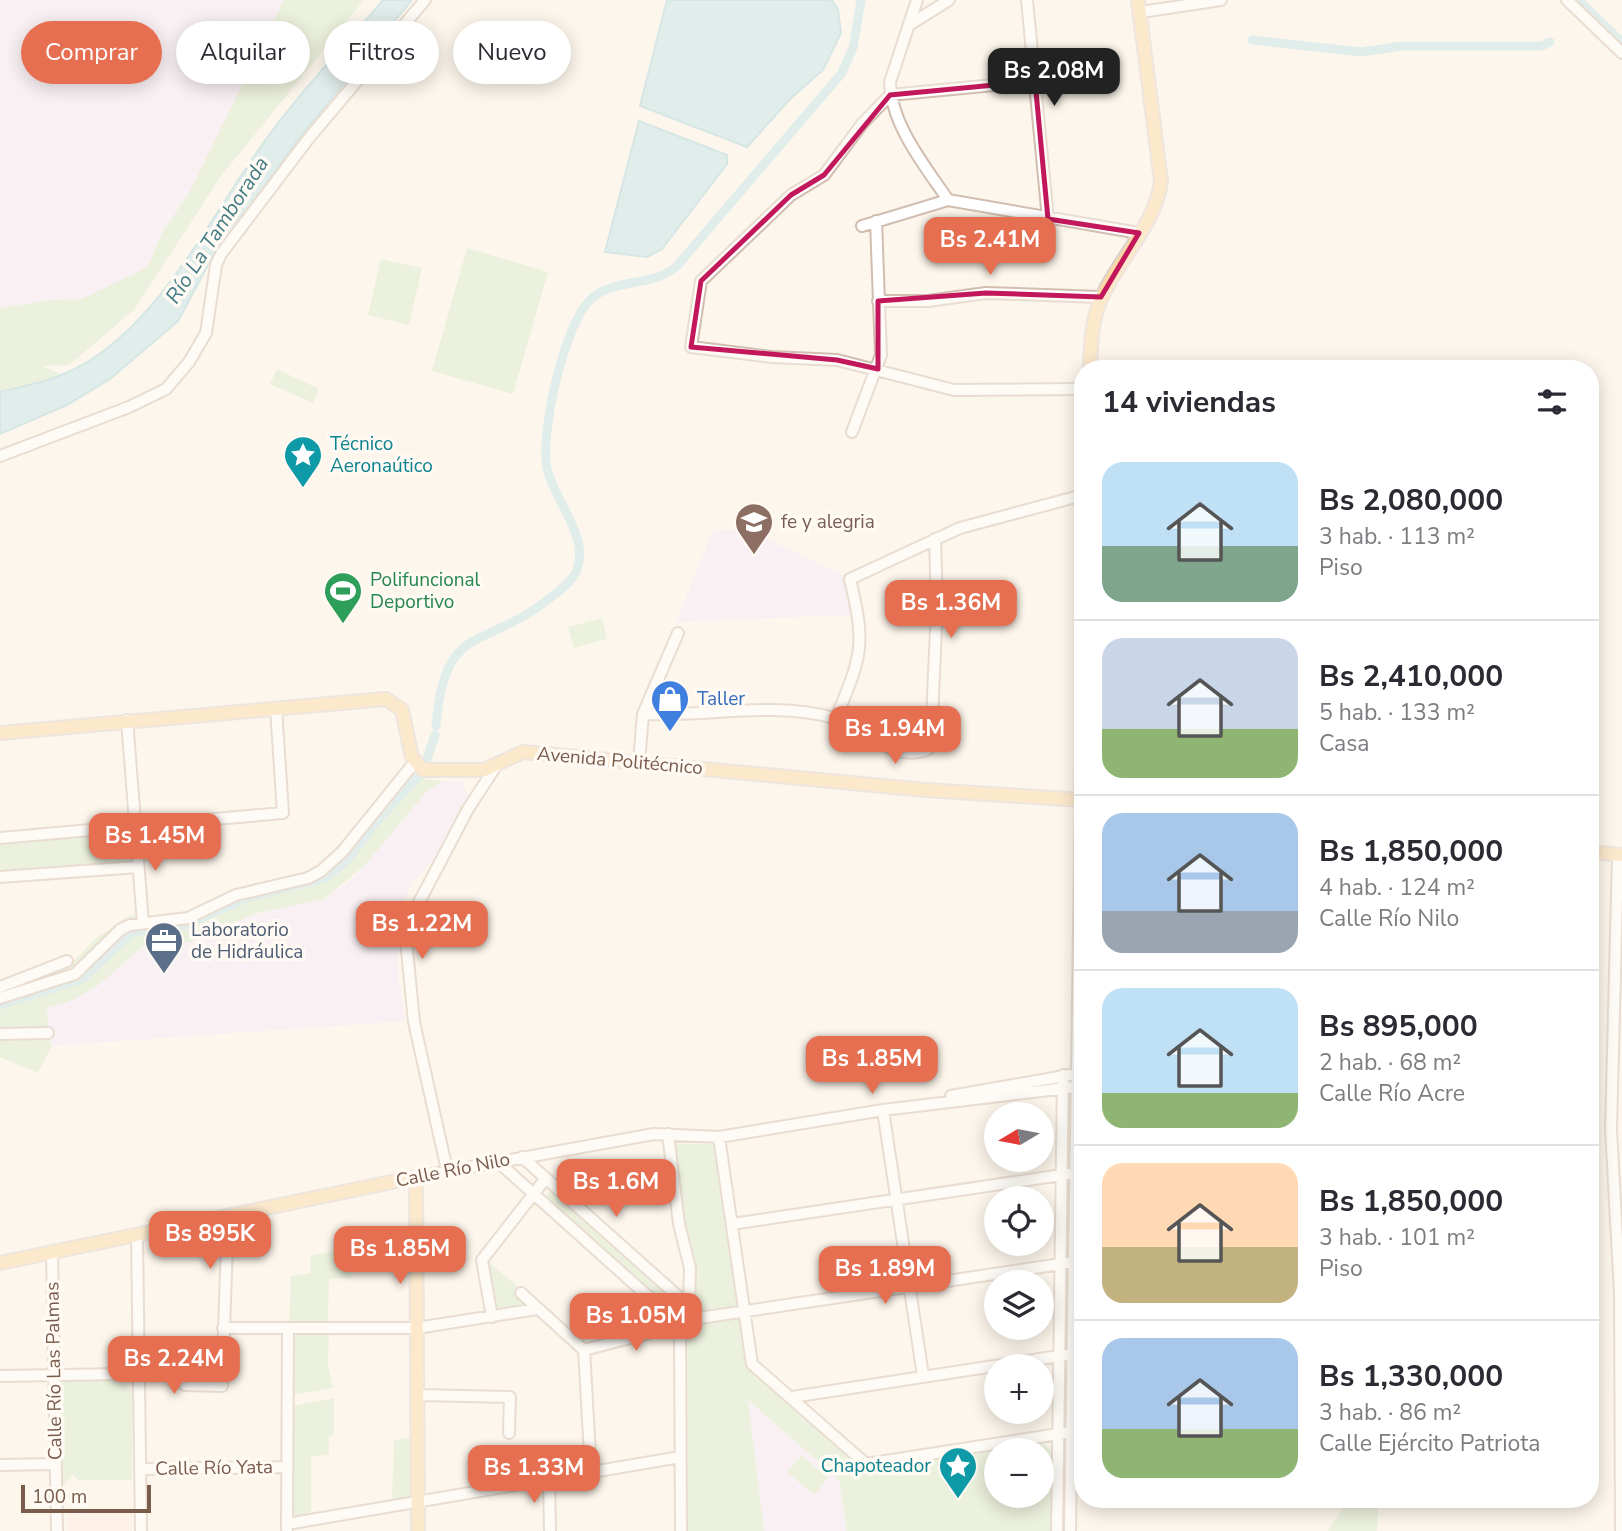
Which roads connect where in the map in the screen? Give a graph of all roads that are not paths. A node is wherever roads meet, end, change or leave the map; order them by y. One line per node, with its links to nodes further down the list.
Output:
1 (425, 0): 23 (street)
2 (917, 0): 8 (street)
3 (949, 0): 8 (street)
4 (1027, 0): 10 (street)
5 (1221, 0): 7 (street)
6 (1566, 0): 9 (street)
7 (1140, 6): 16 (main road)
8 (909, 25): 11 (street)
9 (1622, 52)
10 (1035, 81): 11 (street); 13 (street)
11 (890, 95): 12 (street); 20 (street)
12 (948, 200): 13 (street); 14 (street)
13 (1048, 219): 16 (street)
14 (876, 221): 15 (street); 18 (street)
15 (862, 226)
16 (1139, 233): 17 (main road)
17 (1101, 297): 18 (street); 19 (main road)
18 (878, 302): 20 (street)
19 (1090, 360)
20 (878, 369): 21 (street); 22 (street)
21 (1074, 389)
22 (852, 432)
23 (0, 456)
24 (1074, 497): 25 (street)
25 (935, 539): 29 (street); 29 (street)
26 (678, 633): 28 (street)
27 (276, 708): 30 (main road); 34 (main road); 36 (street)
28 (643, 714): 29 (street); 32 (street)
29 (836, 718)
30 (127, 720): 31 (main road); 36 (street)
31 (0, 733)
32 (639, 762): 33 (main road, Avenida Politécnico); 35 (main road, Avenida Politécnico)
33 (496, 766): 34 (main road, Avenida Politécnico); 57 (street)
34 (420, 767): 42 (street)
35 (1074, 799)
36 (135, 827): 37 (street); 40 (street)
37 (0, 838)
38 (1599, 853): 39 (main road)
39 (1620, 855): 92 (street)
40 (138, 867): 41 (street); 42 (street)
41 (0, 877)
42 (143, 923): 45 (street)
43 (67, 961): 44 (street)
44 (0, 987)
45 (0, 998)
46 (48, 1033): 47 (street)
47 (0, 1034)
48 (1074, 1075): 49 (street)
49 (1063, 1081): 50 (street); 52 (street, Calle Río Nilo); 58 (street)
50 (1074, 1086)
51 (1074, 1102): 58 (street)
52 (883, 1110): 54 (street, Calle Río Nilo); 62 (street)
53 (668, 1133): 54 (street, Calle Río Nilo); 55 (street, Calle Río Nilo); 72 (street)
54 (719, 1137): 64 (street)
55 (522, 1157): 56 (street, Calle Río Nilo); 60 (street)
56 (497, 1161): 57 (street, Calle Río Nilo); 61 (street)
57 (447, 1170): 59 (street, Calle Río Nilo)
58 (1069, 1174): 62 (street); 68 (street); 69 (street)
59 (416, 1177): 63 (main road, Calle Río Nilo); 79 (main road)
60 (546, 1178): 61 (street); 72 (street)
61 (534, 1194): 75 (street); 77 (street)
62 (895, 1199): 64 (street); 70 (street)
63 (228, 1216): 65 (main road, Calle Río Nilo); 78 (street)
64 (732, 1224): 74 (street)
65 (137, 1235): 66 (main road, Calle Río Nilo); 86 (street)
66 (52, 1252): 67 (main road, Calle Río Nilo); 85 (street, Calle Río Las Palmas)
67 (0, 1262)
68 (1074, 1262): 69 (street); 83 (street)
69 (1062, 1264): 70 (street); 82 (street)
70 (909, 1287): 74 (street); 89 (street)
71 (520, 1293): 73 (street)
72 (688, 1306): 76 (street)
73 (537, 1309): 75 (street); 81 (street)
74 (745, 1311): 76 (street); 91 (street)
75 (492, 1317): 79 (street)
76 (693, 1319): 77 (street)
77 (680, 1325): 81 (street); 96 (street)
78 (223, 1328): 80 (street); 84 (street)
79 (417, 1328): 80 (street); 90 (main road)
80 (288, 1329): 99 (street)
81 (584, 1350): 101 (street)
82 (1059, 1355): 83 (street); 89 (street); 95 (street)
83 (1072, 1355): 93 (street)
84 (222, 1363): 87 (street); 87 (street)
85 (54, 1373): 86 (street); 88 (street); 97 (street, Calle Río Las Palmas)
86 (139, 1373): 87 (street); 100 (street)
87 (185, 1373)
88 (0, 1376)
89 (923, 1376): 91 (street)
90 (418, 1395): 94 (street); 103 (main road)
91 (792, 1397): 95 (street)
92 (1621, 1412): 112 (street)
93 (1071, 1432): 95 (street); 111 (street)
94 (509, 1433)
95 (1058, 1433): 110 (street)
96 (680, 1457): 101 (street); 109 (street)
97 (56, 1464): 98 (street); 105 (street, Calle Río Las Palmas)
98 (0, 1465)
99 (288, 1467): 100 (street, Calle Río Yata); 104 (street)
100 (140, 1469): 106 (street)
101 (591, 1472): 102 (street)
102 (550, 1479): 103 (street); 108 (street)
103 (418, 1503): 104 (street); 107 (main road)
104 (287, 1527)
105 (57, 1531)
106 (141, 1531)
107 (418, 1531)
108 (550, 1531)
109 (681, 1531)
110 (1057, 1531)
111 (1070, 1531)
112 (1621, 1531)

